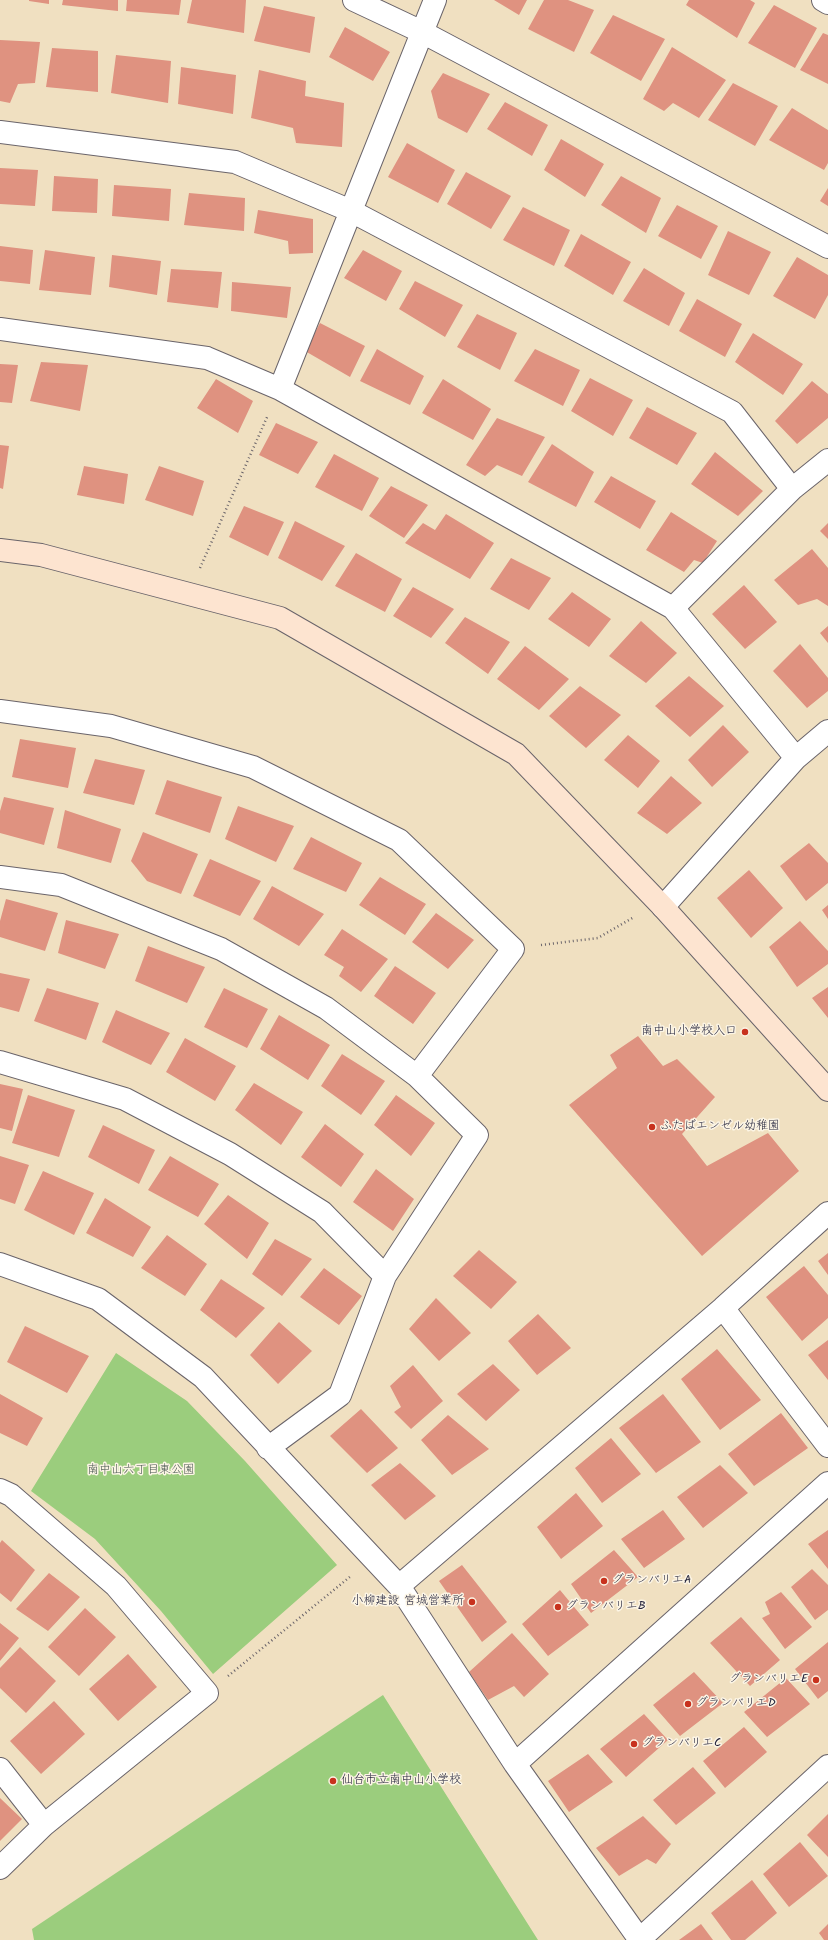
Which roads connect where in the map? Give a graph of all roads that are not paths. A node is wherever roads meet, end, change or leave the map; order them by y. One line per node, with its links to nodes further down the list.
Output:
1 (354, 0): 5 (street)
2 (435, 0): 5 (street)
3 (822, 0): 4 (street)
4 (828, 3)
5 (422, 32): 7 (street); 8 (street)
6 (0, 132): 7 (street)
7 (351, 211): 10 (street); 12 (street)
8 (828, 247)
9 (0, 329): 10 (street)
10 (280, 390): 14 (street)
11 (828, 460): 12 (street)
12 (792, 490): 14 (street)
13 (0, 550): 19 (street)
14 (673, 608): 17 (street)
15 (0, 711): 21 (street)
16 (828, 731): 17 (street)
17 (796, 758): 19 (street)
18 (0, 877): 21 (street)
19 (663, 907): 22 (street)
20 (0, 1062): 25 (street)
21 (417, 1076): 25 (street)
22 (828, 1090)
23 (828, 1213): 26 (street)
24 (0, 1264): 28 (street)
25 (385, 1276): 28 (street)
26 (723, 1308): 27 (street); 31 (street)
27 (828, 1446)
28 (268, 1448): 31 (street)
29 (828, 1483): 32 (street)
30 (0, 1490): 35 (street)
31 (399, 1586): 32 (street)
32 (515, 1764): 37 (street)
33 (828, 1766): 37 (street)
34 (0, 1769): 35 (street)
35 (44, 1825): 36 (street)
36 (0, 1868)
37 (640, 1940)

